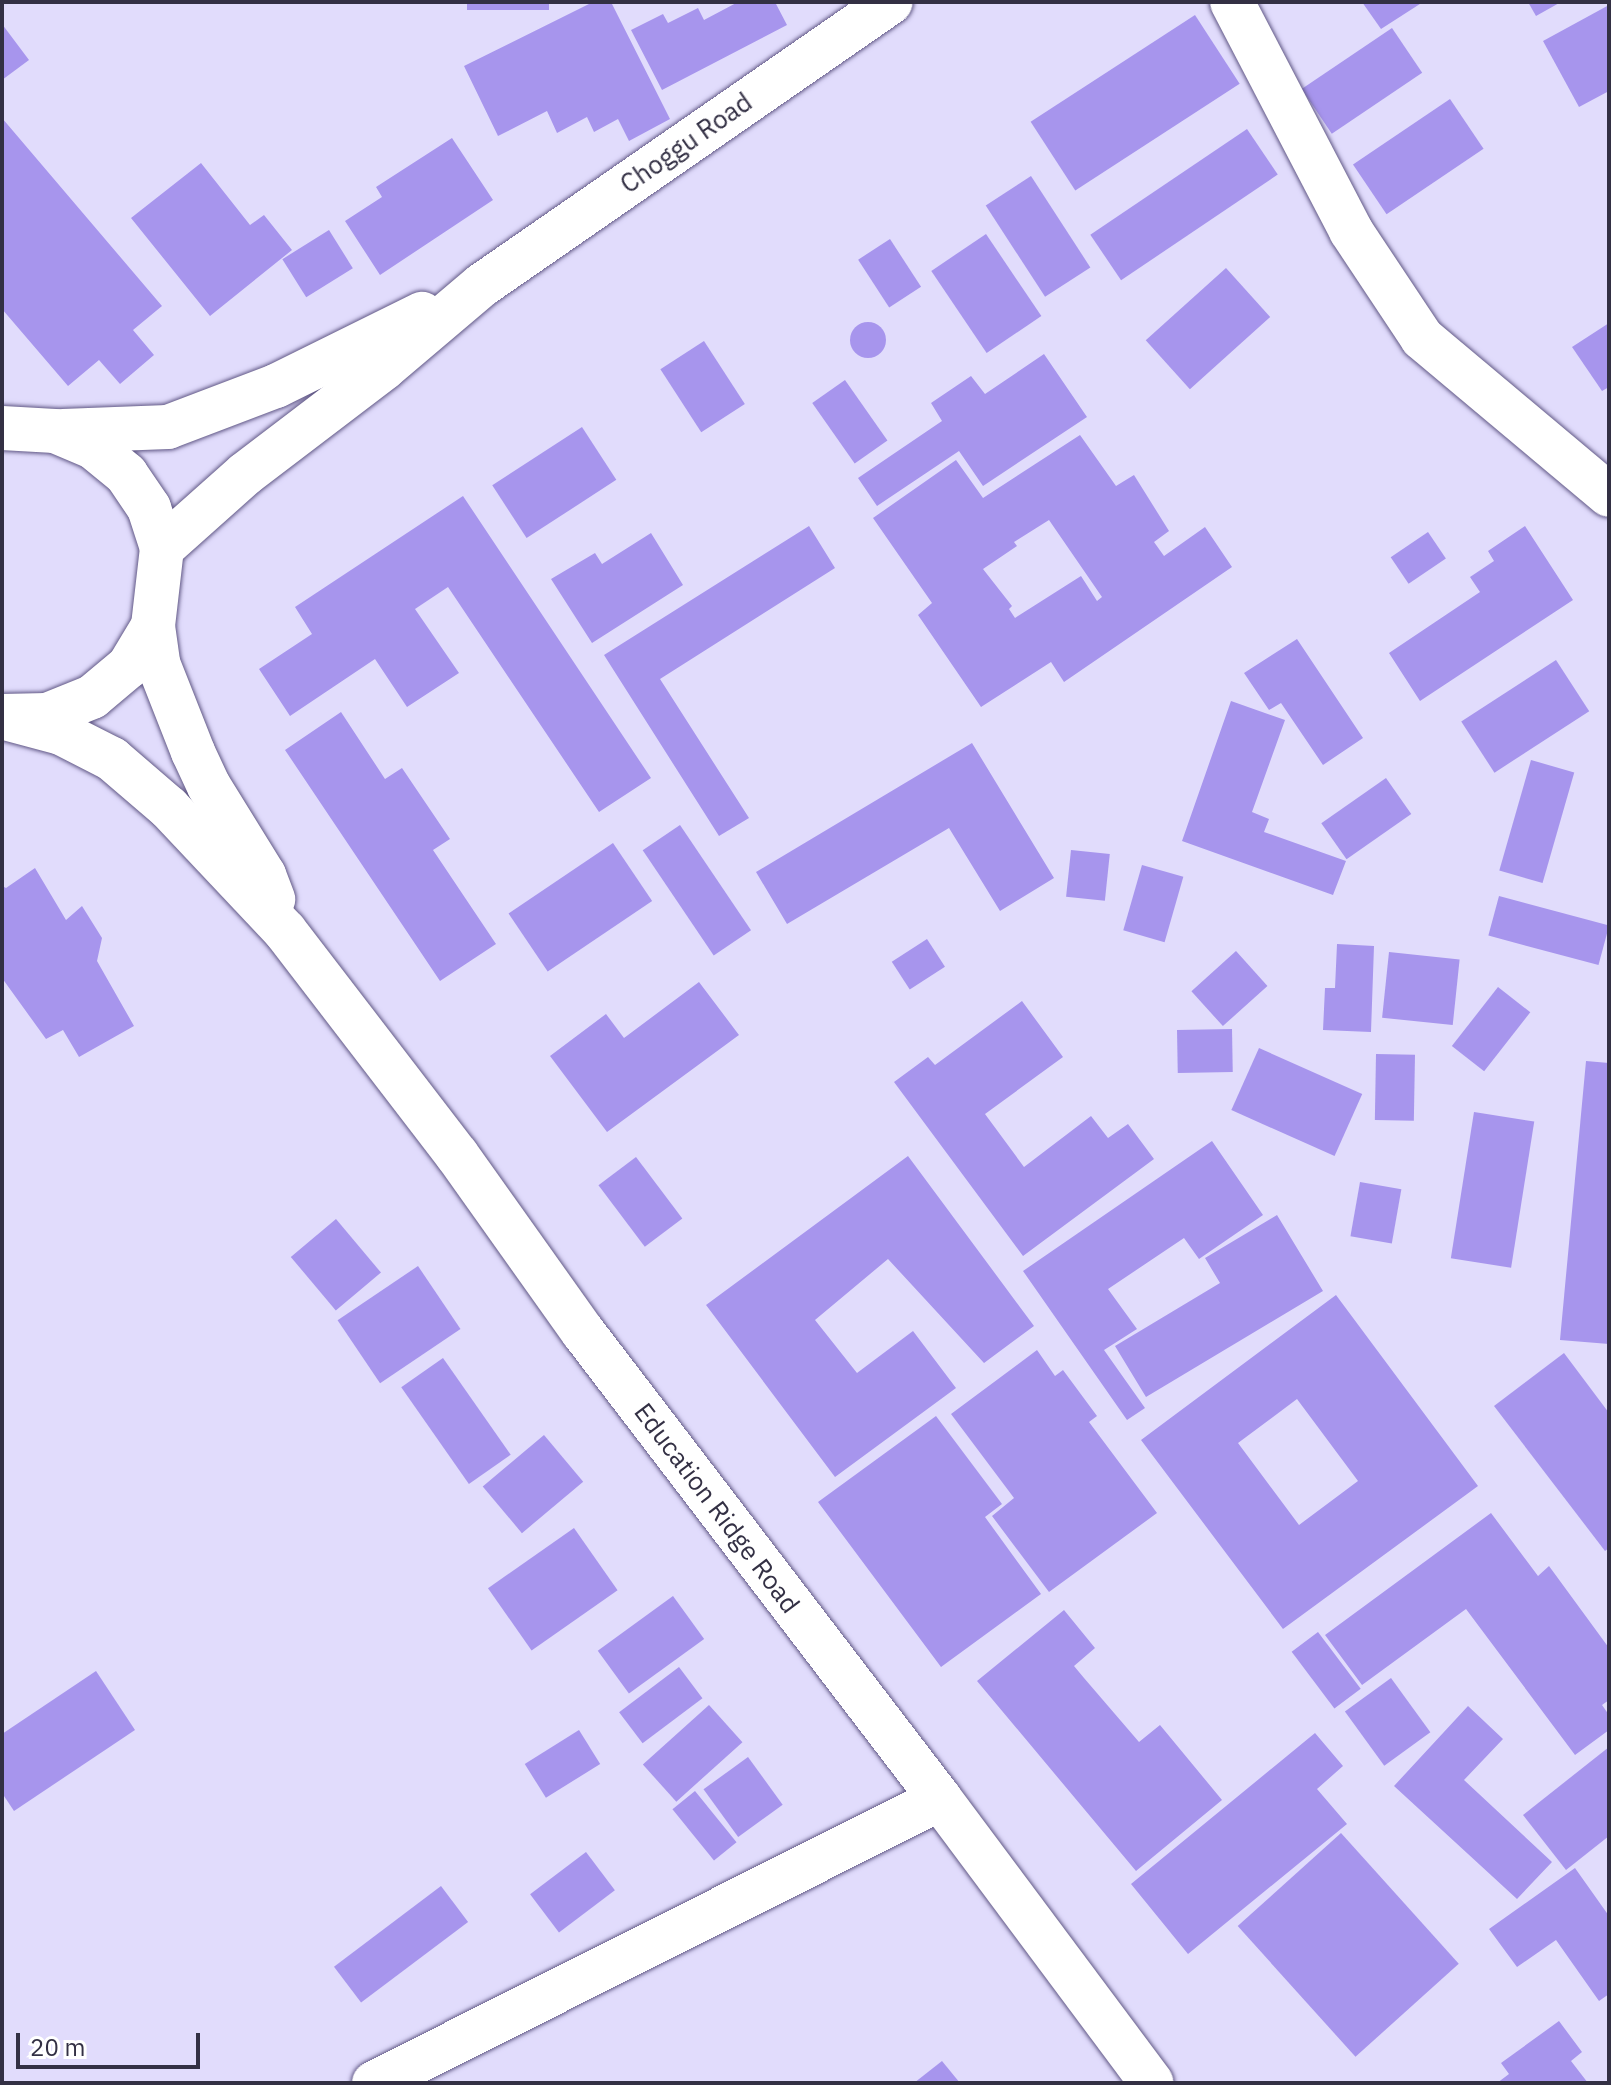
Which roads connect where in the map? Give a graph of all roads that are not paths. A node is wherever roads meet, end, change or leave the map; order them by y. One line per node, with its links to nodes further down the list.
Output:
1 (890, 2): 3 (street, Choggu Road)
2 (1232, 2): 6 (street)
3 (482, 285): 5 (street, Choggu Road); 7 (street, Choggu Road)
4 (2, 428): 5 (street)
5 (55, 431): 7 (street)
6 (1609, 495)
7 (162, 548): 8 (street)
8 (153, 626): 9 (street); 10 (street, Education Ridge Road)
9 (2, 716): 10 (street, Education Ridge Road)
10 (285, 931): 11 (street, Education Ridge Road)
11 (940, 1799): 12 (street); 13 (street, Education Ridge Road)
12 (374, 2083)
13 (1152, 2083)

